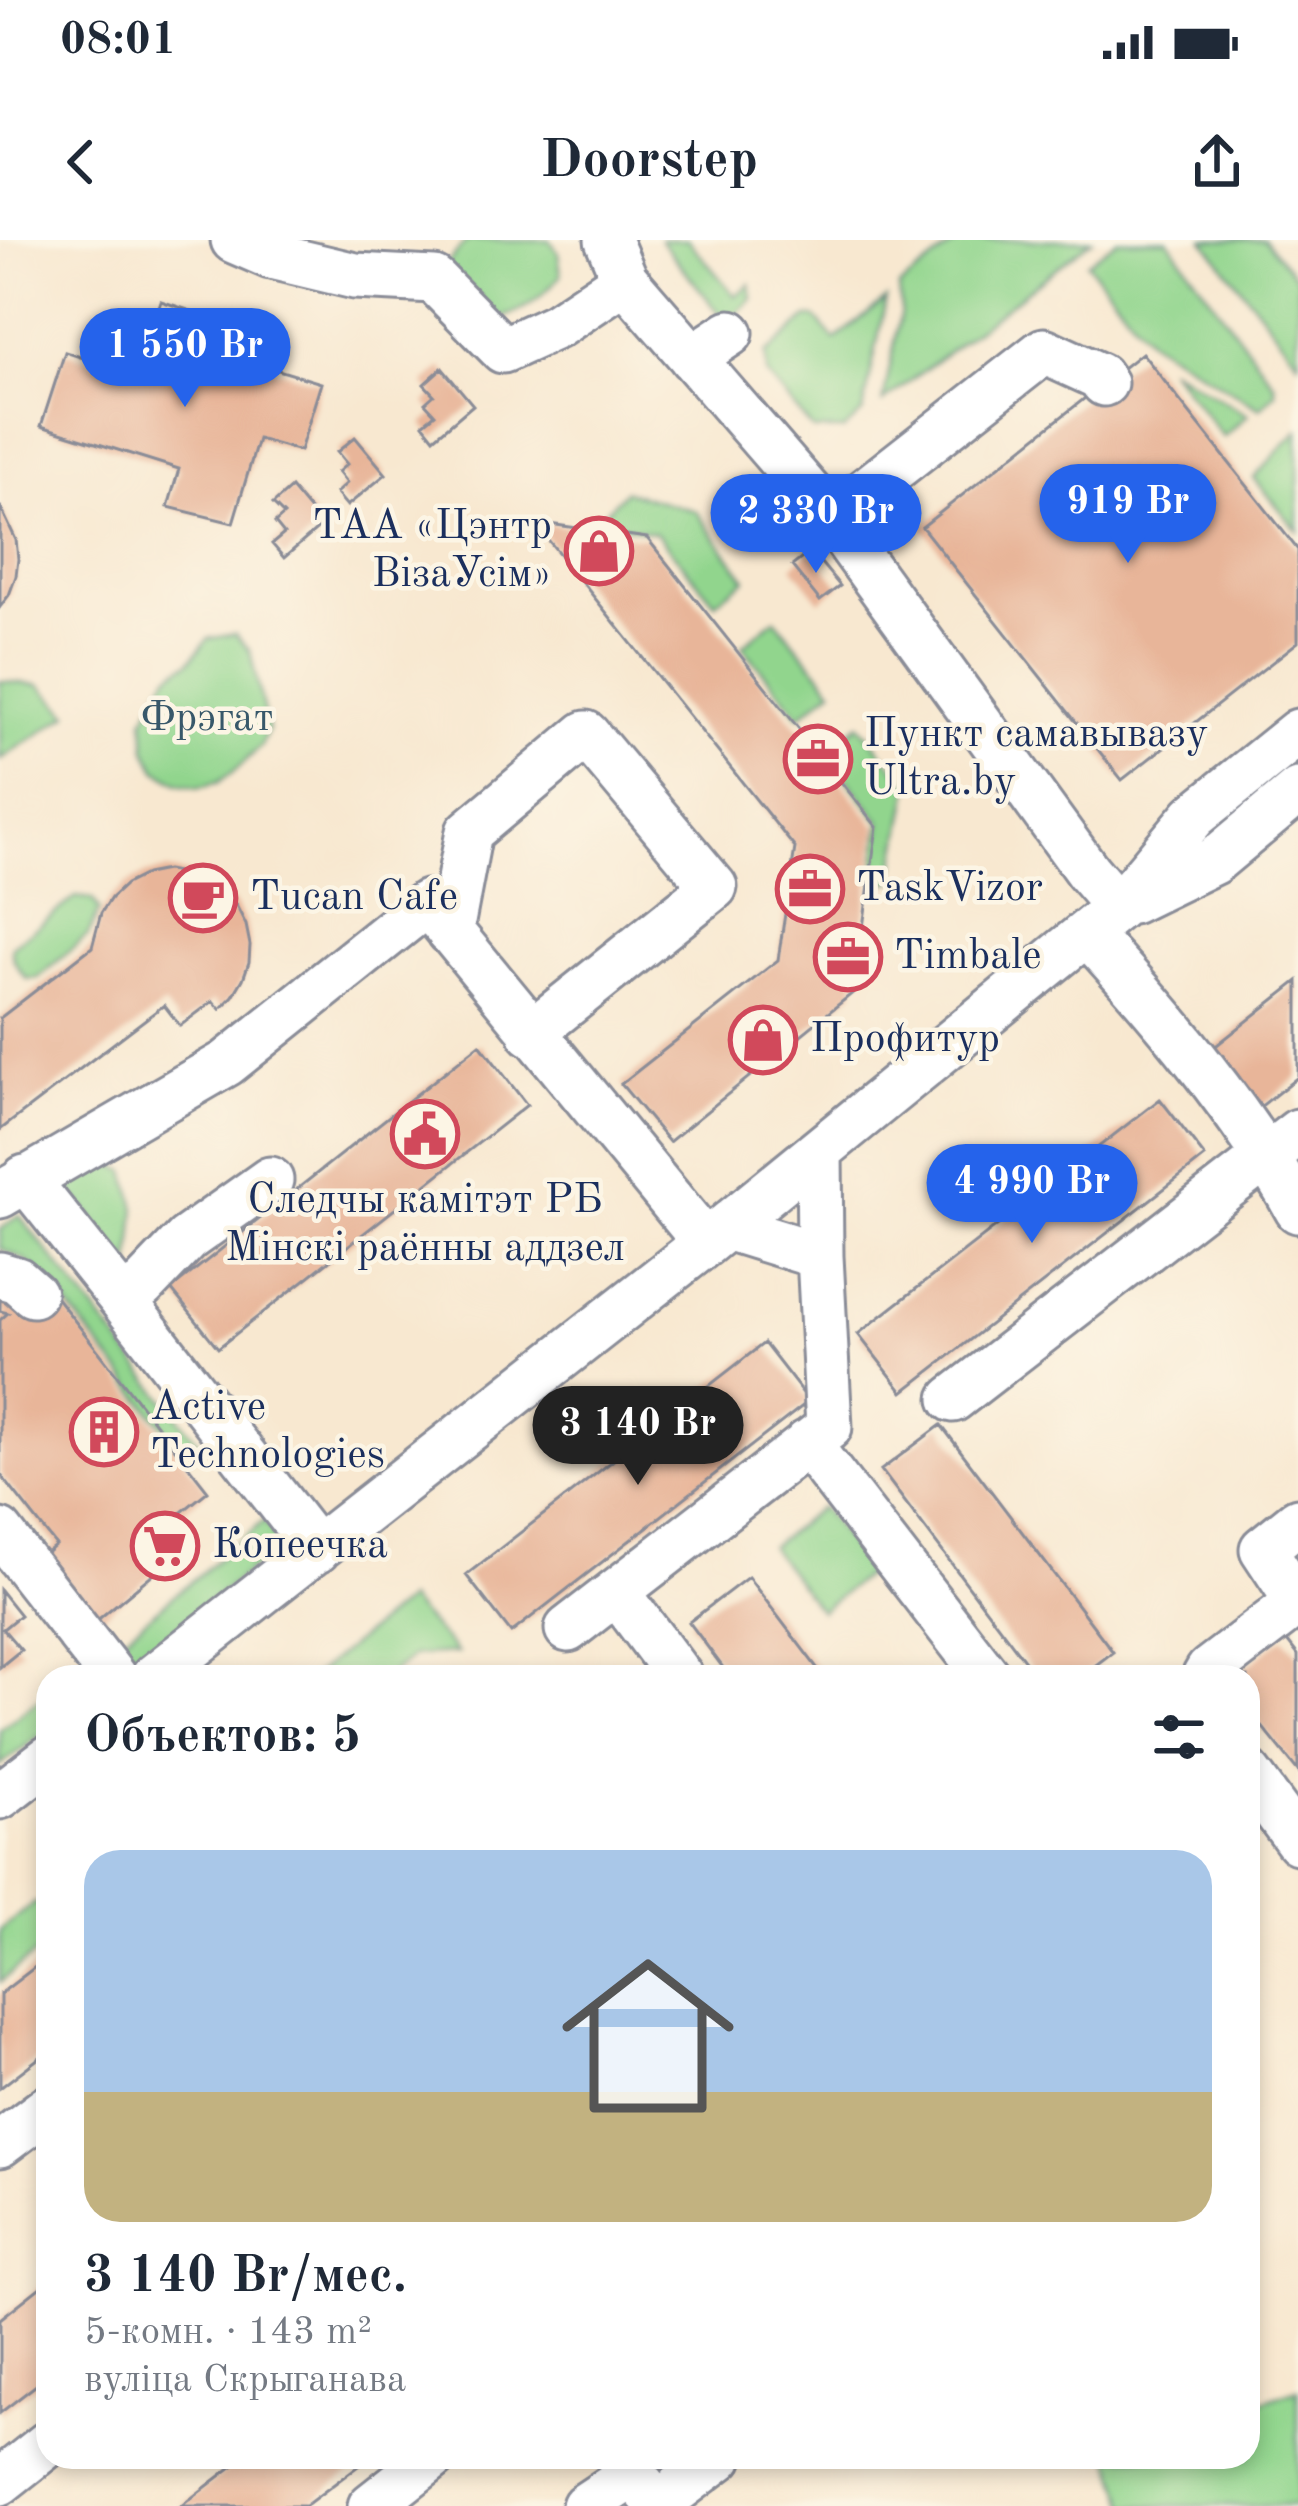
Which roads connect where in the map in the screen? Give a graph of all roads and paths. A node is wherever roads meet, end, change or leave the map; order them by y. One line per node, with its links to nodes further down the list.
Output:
1 (234, 240): 2 (street)
2 (617, 260): 4 (street)
3 (730, 333): 4 (street)
4 (692, 358): 6 (street)
5 (1104, 383): 6 (street)
6 (831, 518): 9 (street)
7 (1298, 732): 9 (street)
8 (1298, 791): 9 (street)
9 (1102, 920): 12 (street); 13 (street)
10 (450, 932): 11 (street); 11 (street); 15 (street)
11 (532, 1033): 17 (street)
12 (1283, 1144): 16 (street); 20 (street)
13 (819, 1151): 17 (street); 18 (street)
14 (270, 1180): 19 (street)
15 (13, 1187): 19 (street)
16 (1298, 1210)
17 (716, 1235): 18 (street); 24 (street)
18 (820, 1256): 21 (street)
19 (120, 1297): 24 (street)
20 (952, 1399)
21 (807, 1443): 25 (street); 30 (street)
22 (1298, 1521): 31 (street)
23 (0, 1532): 27 (street)
24 (317, 1550): 28 (street)
25 (617, 1592): 26 (street); 29 (street)
26 (568, 1629)
27 (104, 1665)
28 (169, 1665)
29 (671, 1665)
30 (979, 1665)
31 (1216, 1665)
32 (36, 1768): 34 (street)
33 (1260, 1789): 35 (street)
34 (0, 1796)
35 (1298, 1841)
36 (36, 2117): 37 (street)
37 (0, 2144)
38 (36, 2454): 43 (street)
39 (418, 2469): 44 (street)
40 (623, 2469): 45 (street)
41 (629, 2469): 42 (street)
42 (704, 2469)
43 (0, 2482)
44 (371, 2506)
45 (585, 2506)

